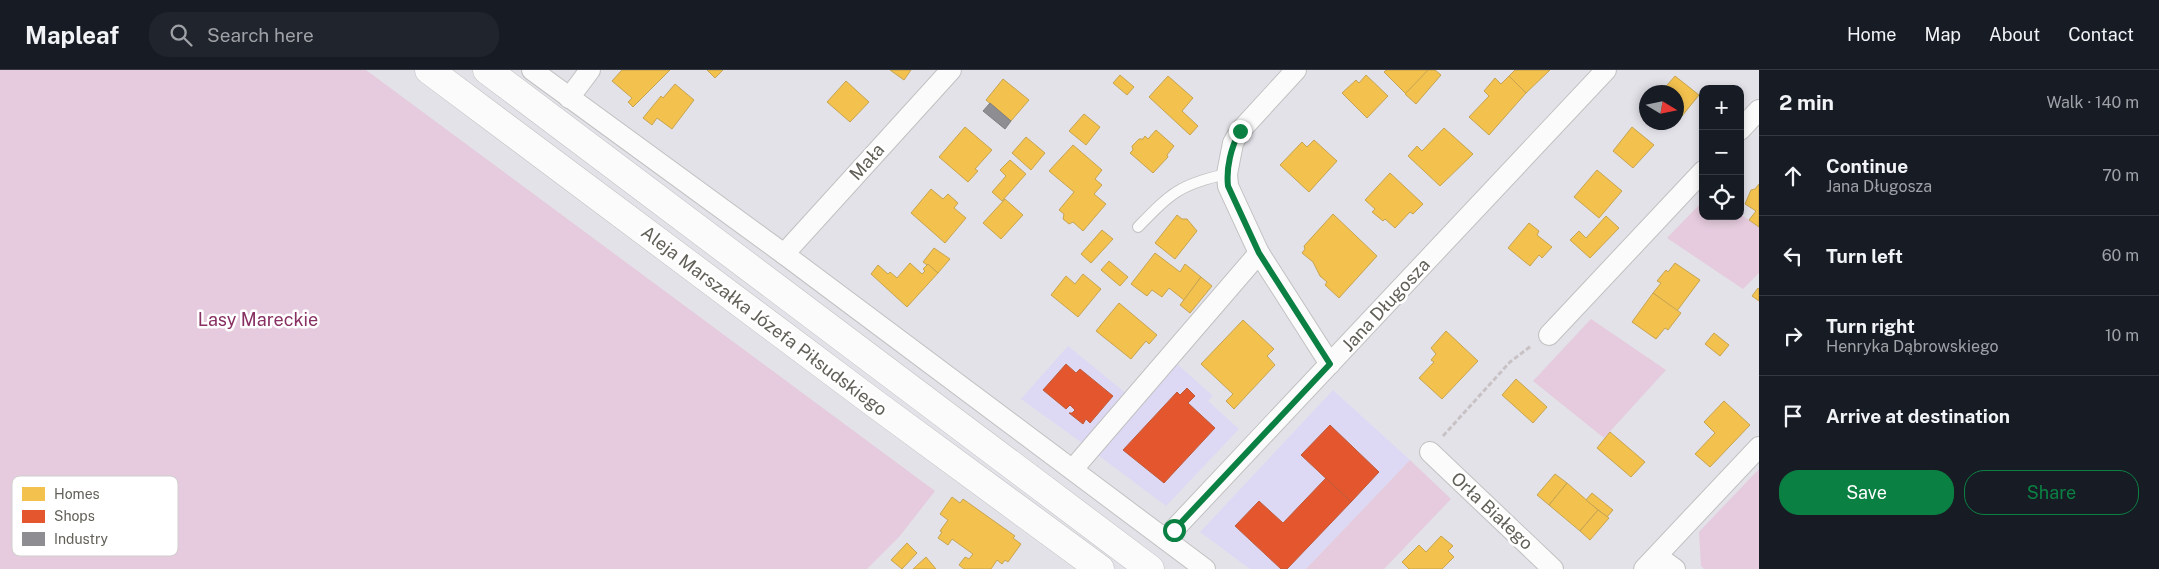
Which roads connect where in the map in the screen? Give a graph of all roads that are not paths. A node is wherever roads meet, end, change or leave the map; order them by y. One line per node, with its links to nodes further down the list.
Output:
1 (428, 70): 23 (main road, Aleja Marszałka Józefa Piłsudskiego)
2 (487, 70): 24 (main road, Aleja Marszałka Józefa Piłsudskiego)
3 (532, 70): 8 (street)
4 (590, 70): 8 (street)
5 (951, 70): 15 (street, Mała)
6 (1296, 70): 11 (street)
7 (1606, 70): 17 (street, Jana Długosza)
8 (569, 98): 15 (street)
9 (1759, 110): 10 (street)
10 (1744, 126)
11 (1227, 174): 13 (lane); 14 (street)
12 (1699, 174): 16 (street)
13 (1138, 227)
14 (1259, 253): 17 (street); 20 (street)
15 (784, 254): 20 (street)
16 (1549, 335)
17 (1330, 364): 21 (street, Jana Długosza)
18 (1759, 447): 22 (street)
19 (1430, 452): 26 (street, Orła Białego)
20 (1073, 469): 21 (street)
21 (1165, 539): 25 (street)
22 (1651, 562): 27 (street)
23 (1100, 569)
24 (1150, 569)
25 (1206, 569)
26 (1553, 569)
27 (1675, 569)

